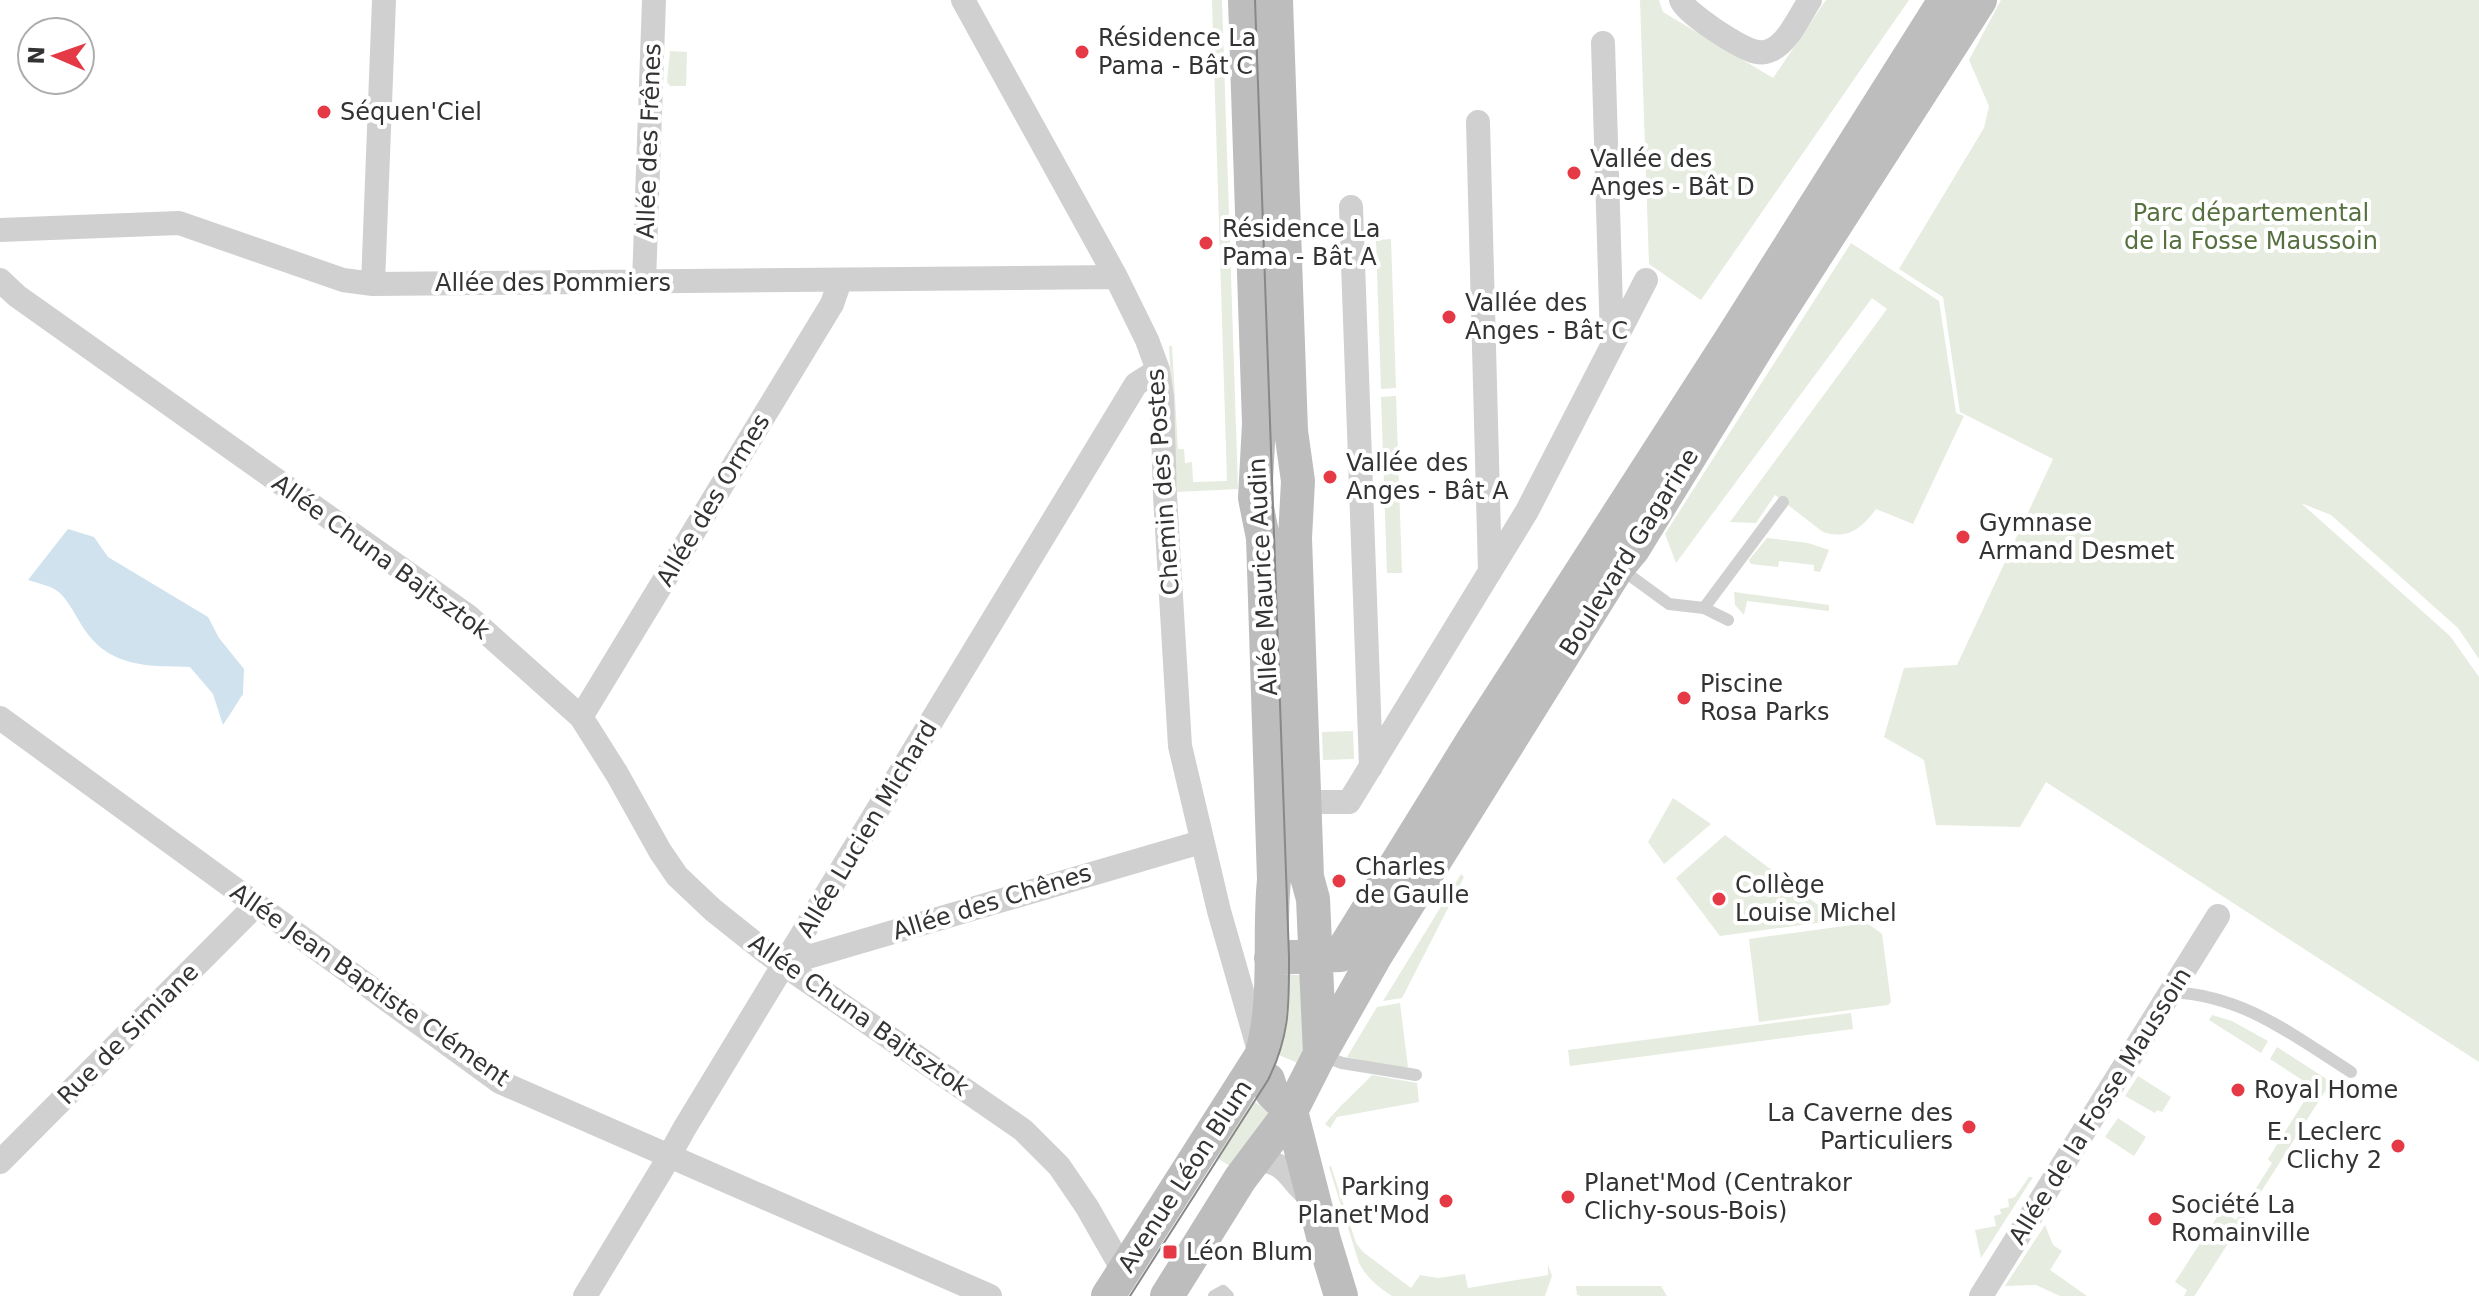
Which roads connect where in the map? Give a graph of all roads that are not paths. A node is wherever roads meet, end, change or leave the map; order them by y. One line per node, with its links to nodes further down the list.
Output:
1 (384, 0): 19 (street)
2 (654, 0): 18 (street, Allée des Frênes)
3 (963, 0): 14 (street, Chemin des Postes)
4 (1245, 0): 38 (main road, Allée Maurice Audin)
5 (1276, 0): 30 (main road, Allée Maurice Audin)
6 (1681, 0): 7 (street)
7 (1810, 0)
8 (1945, 0): 34 (main road, Boulevard Gagarine)
9 (1980, 0): 23 (main road, Boulevard Gagarine)
10 (1603, 43): 20 (street)
11 (1478, 122): 24 (street)
12 (1351, 207): 29 (street)
13 (0, 230): 19 (street, Allée des Pommiers)
14 (1116, 277): 17 (street, Allée des Pommiers); 21 (street, Chemin des Postes)
15 (0, 280): 27 (street, Allée Chuna Bajtsztok)
16 (1646, 280): 20 (street)
17 (840, 281): 18 (street, Allée des Pommiers); 27 (street, Allée des Ormes)
18 (644, 282): 19 (street, Allée des Pommiers)
19 (373, 284)
20 (1612, 346): 24 (street)
21 (1158, 370): 31 (street, Chemin des Postes); 39 (street, Allée Lucien Michard)
22 (1783, 502): 25 (lane)
23 (1618, 567): 25 (lane); 41 (main road, Boulevard Gagarine)
24 (1490, 572): 29 (street)
25 (1704, 608): 26 (lane)
26 (1728, 620)
27 (581, 717): 39 (street, Allée Chuna Bajtsztok)
28 (0, 720): 33 (street, Allée Jean Baptiste Clément)
29 (1371, 767): 30 (street)
30 (1304, 802): 32 (main road, Allée Maurice Audin)
31 (1201, 842): 37 (street, Chemin des Postes); 39 (street, Allée des Chênes)
32 (1313, 899): 34 (main road); 36 (main road, Allée Maurice Audin)
33 (256, 905): 46 (street, Allée Jean Baptiste Clément); 48 (street, Rue de Simiane)
34 (1364, 913): 36 (main road, Boulevard Gagarine)
35 (2218, 916): 40 (street, Allée de la Fosse Maussoin)
36 (1314, 955): 38 (main road, Boulevard Gagarine); 41 (main road, Allée Maurice Audin)
37 (1232, 957): 38 (street); 42 (street, Chemin des Postes)
38 (1271, 958): 42 (main road, Allée Maurice Audin)
39 (784, 964): 46 (street, Allée Lucien Michard); 50 (street, Allée Chuna Bajtsztok)
40 (2171, 992): 43 (lane); 57 (street, Allée de la Fosse Maussoin)
41 (1320, 1054): 44 (lane); 45 (main road, Boulevard Gagarine)
42 (1257, 1063): 45 (main road); 50 (main road, Avenue Léon Blum)
43 (2351, 1072)
44 (1416, 1075)
45 (1291, 1111): 47 (main road, Avenue Léon Blum); 49 (main road)
46 (669, 1154): 52 (street, Allée Lucien Michard); 53 (street, Allée Jean Baptiste Clément)
47 (1254, 1160): 49 (street); 54 (main road, Avenue Léon Blum)
48 (0, 1162)
49 (1314, 1200): 51 (main road)
50 (1116, 1284)
51 (1346, 1290)
52 (585, 1296)
53 (990, 1296)
54 (1167, 1296)
55 (1214, 1296): 56 (lane)
56 (1228, 1296)
57 (1981, 1296)

